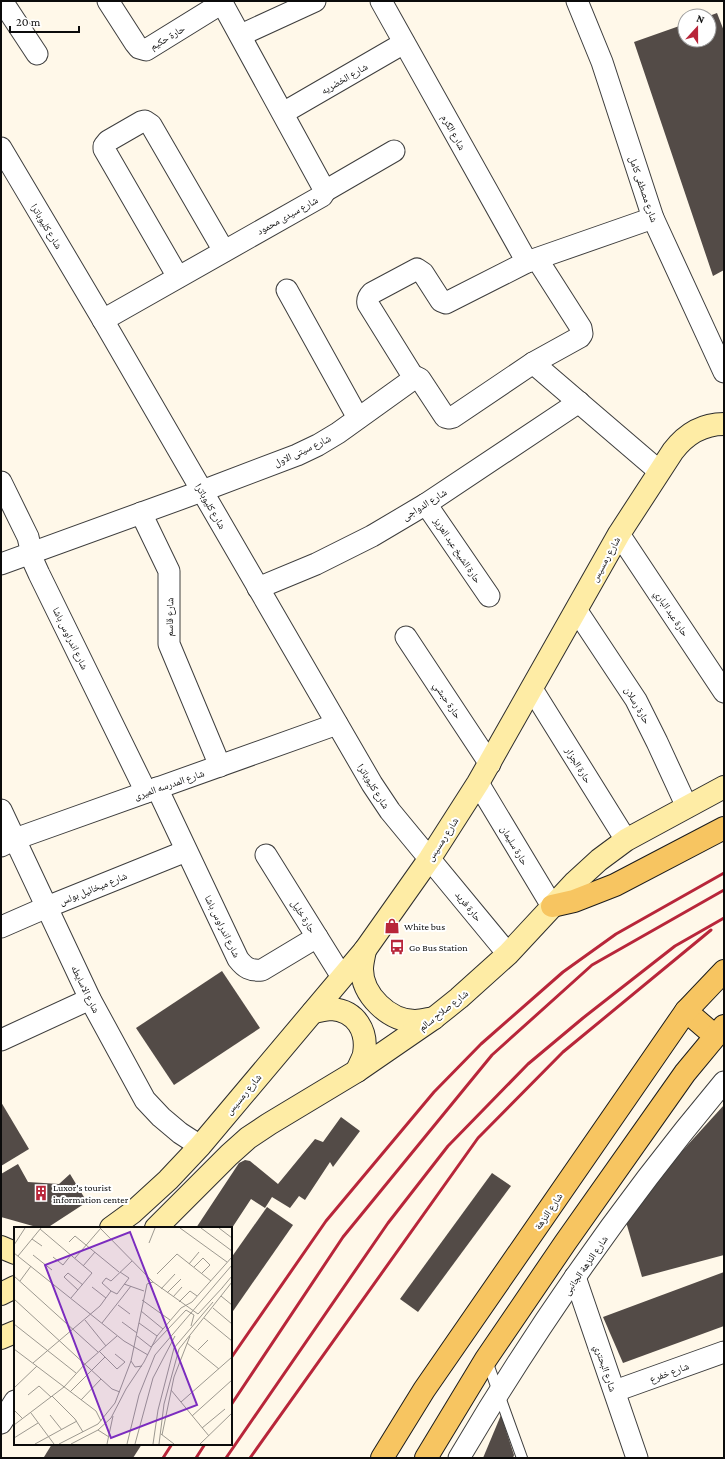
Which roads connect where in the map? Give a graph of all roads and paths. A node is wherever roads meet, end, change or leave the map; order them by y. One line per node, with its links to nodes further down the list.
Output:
1 (2, 1): 9 (street)
2 (108, 1): 6 (street, حارة حكيم)
3 (315, 1): 7 (street)
4 (381, 1): 8 (street, شارع الكرم)
5 (577, 1): 14 (street, شارع مصطفى كامل)
6 (222, 2): 7 (street, شارع سيدى محمود)
7 (241, 35): 10 (street, شارع سيدى محمود)
8 (404, 43): 10 (street, شارع الخضريه); 16 (street, شارع الكرم)
9 (37, 54)
10 (283, 113): 13 (street, شارع سيدى محمود)
11 (1, 148): 19 (street, شارع كليوباترا)
12 (394, 151): 13 (street)
13 (325, 191): 15 (street, شارع سيدى محمود)
14 (653, 218): 16 (street); 21 (street, شارع مصطفى كامل)
15 (224, 251): 17 (street, شارع سيدى محمود); 17 (street)
16 (532, 261): 20 (street, شارع الكرم); 22 (street)
17 (178, 277): 19 (street, شارع سيدى محمود)
18 (287, 290): 24 (street)
19 (102, 320): 28 (street, شارع كليوباترا)
20 (533, 363): 22 (street); 23 (street)
21 (724, 372)
22 (414, 378): 24 (street, شارع سيتى الاول)
23 (579, 402): 26 (street); 29 (street, شارع الدواجى)
24 (358, 418): 28 (street, شارع سيتى الاول)
25 (724, 424): 26 (main road, شارع رمسيس)
26 (659, 471): 31 (main road, شارع رمسيس)
27 (1, 482): 32 (street, شارع اندراوس باشا)
28 (202, 491): 30 (street, شارع سيتى الاول); 34 (street, شارع كليوباترا)
29 (426, 504): 34 (street, شارع الدواجى); 35 (street, حارة الشيخ عبد العزيز)
30 (141, 513): 32 (street, شارع سيتى الاول); 42 (street, شارع قاسم)
31 (619, 534): 36 (main road, شارع رمسيس); 39 (street, حارة عبد الباري)
32 (31, 552): 33 (street, شارع سيتى الاول); 45 (street, شارع اندراوس باشا)
33 (1, 564)
34 (258, 588): 40 (street, شارع كليوباترا)
35 (490, 596)
36 (576, 611): 38 (main road, شارع رمسيس); 46 (street, حارة رسلان)
37 (406, 637): 41 (street, حارة حبشي)
38 (532, 689): 41 (main road, شارع رمسيس); 49 (street, حارة الجزار)
39 (724, 692)
40 (337, 724): 42 (street, شارع المدرسه الميرى); 53 (street, شارع كليوباترا)
41 (490, 764): 43 (main road, شارع رمسيس)
42 (220, 766): 45 (street, شارع المدرسه الميرى)
43 (478, 783): 53 (main road, شارع رمسيس); 54 (street, حارة سليمان)
44 (724, 787): 46 (main road, شارع صلاح سالم)
45 (151, 790): 50 (street, شارع المدرسه الميرى); 51 (street, شارع اندراوس باشا)
46 (687, 807): 49 (main road, شارع صلاح سالم)
47 (1, 810): 50 (street, شارع الاسايطه)
48 (724, 828): 54 (main road)
49 (626, 840): 54 (main road, شارع صلاح سالم)
50 (8, 842): 55 (street, شارع الاسايطه)
51 (186, 851): 55 (street, شارع ميخائيل بولس); 57 (street, شارع اندراوس باشا)
52 (266, 855): 57 (street, حارة خليل)
53 (430, 858): 58 (main road, شارع رمسيس); 59 (street, حارة فريد)
54 (552, 906): 59 (main road, شارع صلاح سالم)
55 (47, 907): 56 (street, شارع ميخائيل بولس); 62 (street, شارع الاسايطه)
56 (1, 927)
57 (317, 937): 61 (street, حارة خليل)
58 (365, 950): 61 (main road, شارع رمسيس); 65 (main road)
59 (508, 954): 65 (main road, شارع صلاح سالم)
60 (724, 971): 63 (main road, شارع النزهة)
61 (342, 977): 64 (main road, شارع رمسيس)
62 (90, 999): 67 (street); 70 (street, شارع الاسايطه)
63 (686, 1011): 66 (main road); 87 (main road, شارع النزهة)
64 (313, 1012): 68 (main road); 70 (main road, شارع رمسيس)
65 (434, 1018): 68 (main road, شارع صلاح سالم)
66 (720, 1031): 81 (main road)
67 (1, 1040)
68 (356, 1071): 72 (main road, شارع صلاح سالم)
69 (724, 1082): 75 (street, شارع النزهة الجانبى)
70 (200, 1146): 71 (main road, شارع رمسيس)
71 (112, 1227)
72 (157, 1227)
73 (1, 1247): 74 (main road)
74 (14, 1253)
75 (575, 1277): 82 (street, شارع البحتري); 83 (street, شارع النزهة الجانبى)
76 (14, 1288): 77 (main road)
77 (1, 1294)
78 (14, 1332): 79 (main road)
79 (1, 1338)
80 (724, 1352): 82 (street, شارع خفرع)
81 (486, 1359): 83 (lane); 88 (main road)
82 (615, 1391): 90 (street, شارع البحتري)
83 (498, 1392): 86 (lane); 89 (street, شارع النزهة الجانبى)
84 (14, 1403): 85 (street)
85 (1, 1423)
86 (521, 1457)
87 (382, 1458)
88 (426, 1458)
89 (459, 1458)
90 (637, 1458)

